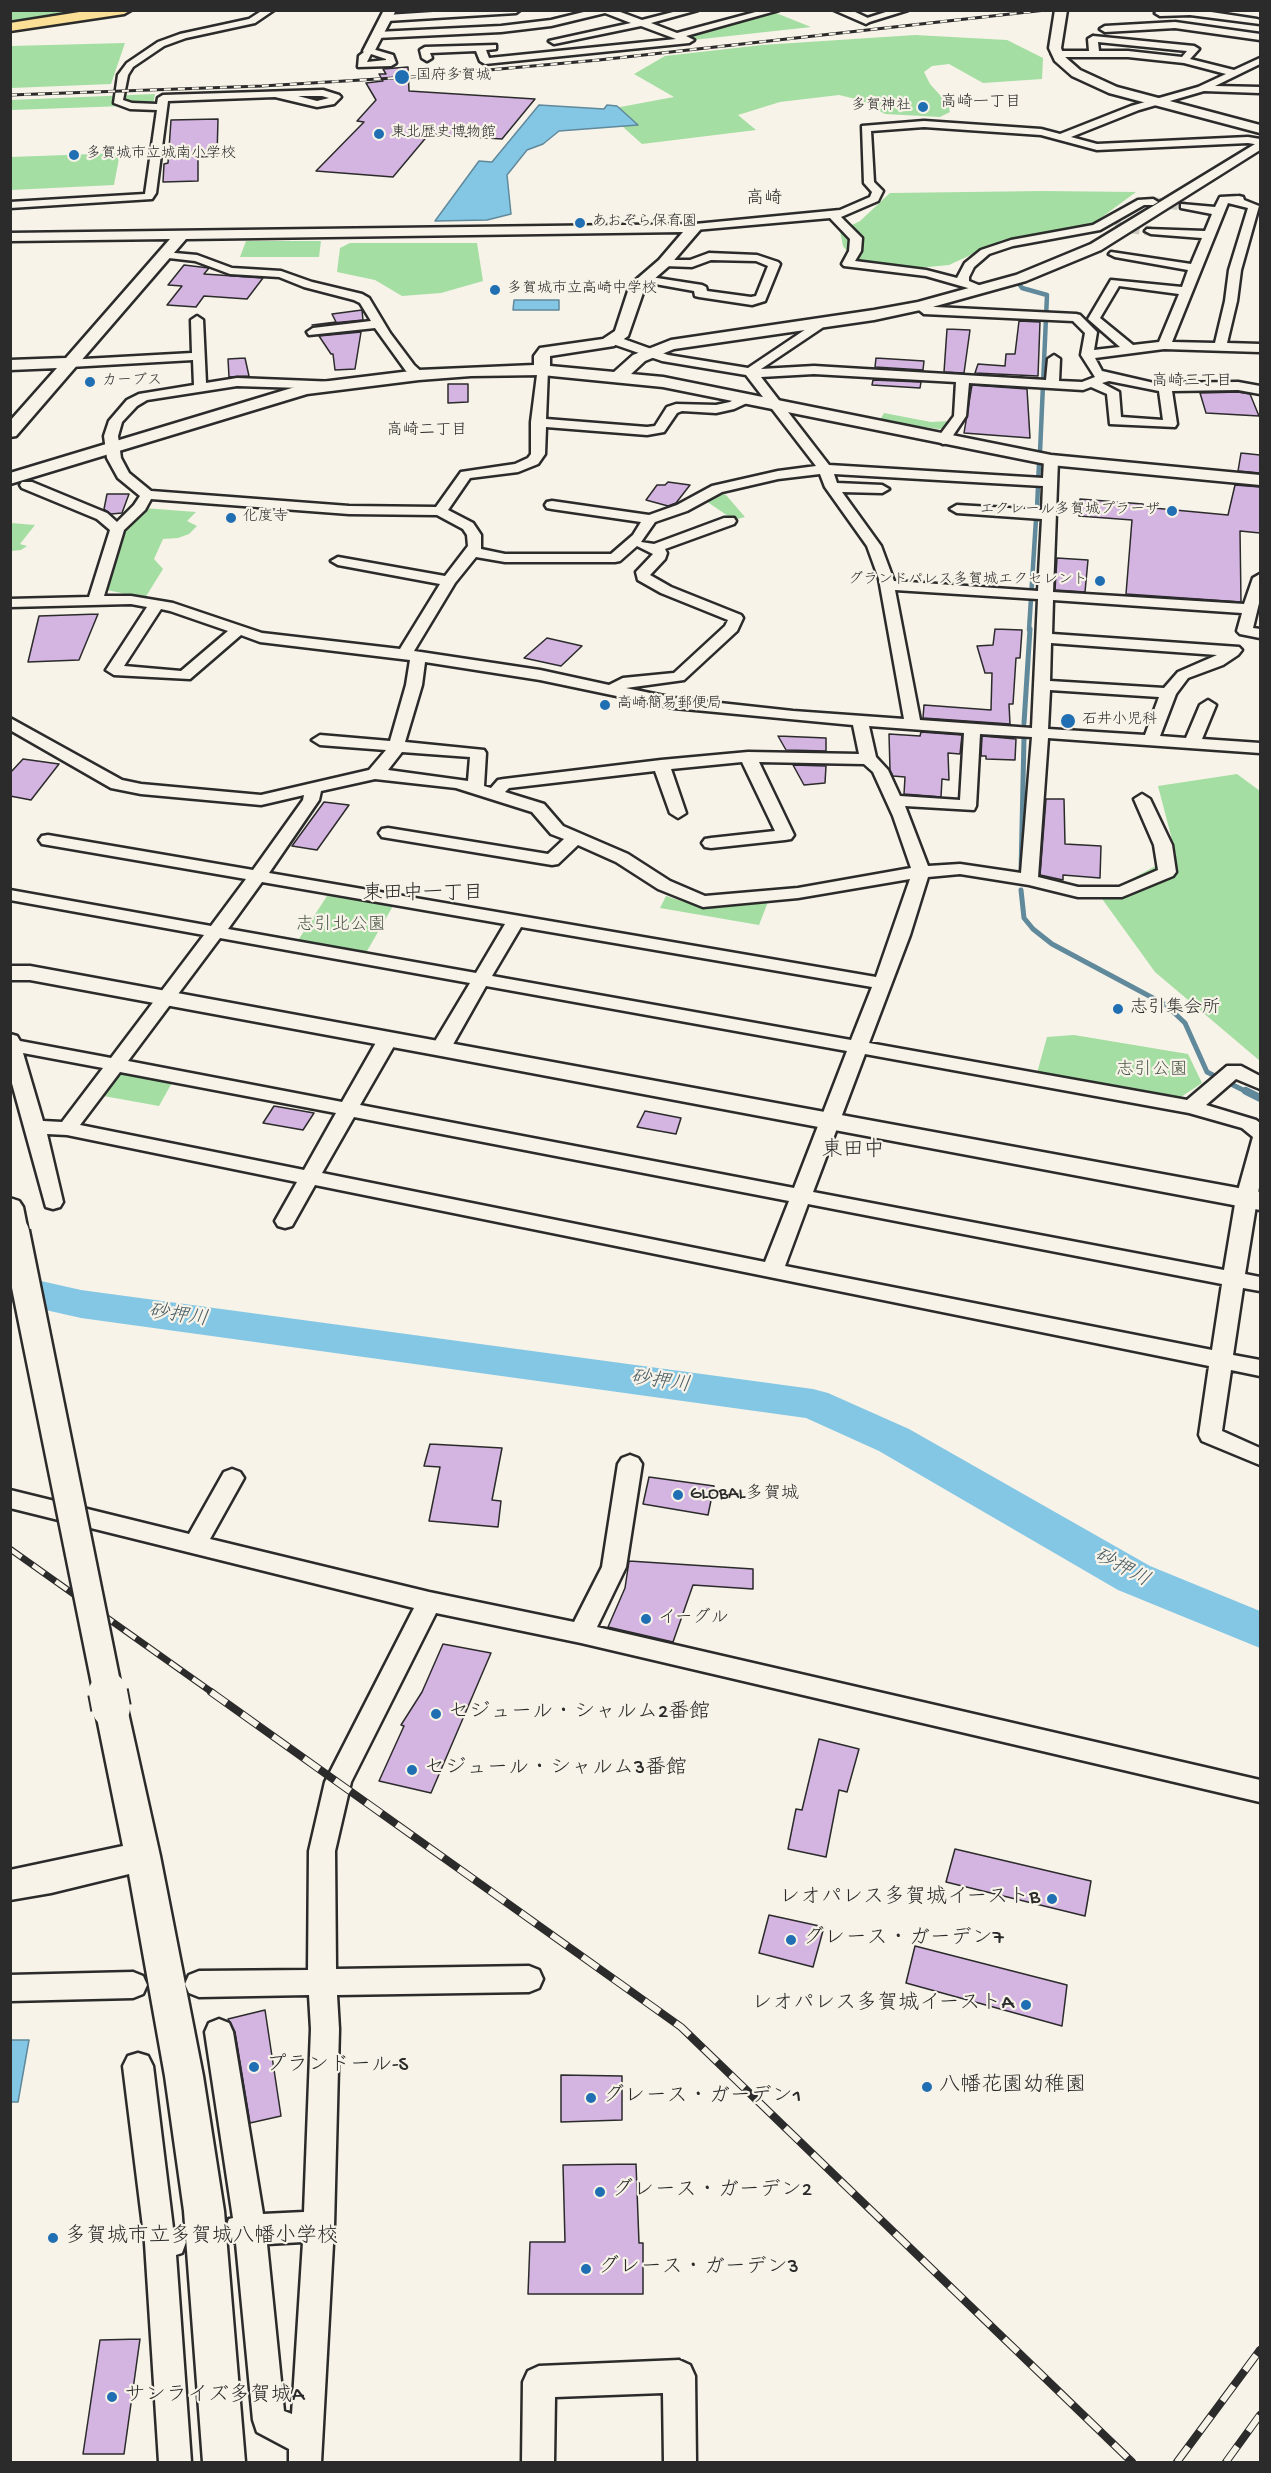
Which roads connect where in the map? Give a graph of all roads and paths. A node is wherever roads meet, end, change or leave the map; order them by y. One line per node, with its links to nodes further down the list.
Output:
1 (124, 10): 18 (main road)
2 (270, 10): 37 (street)
3 (516, 10): 11 (street)
4 (694, 10): 16 (street)
5 (775, 10): 21 (street)
6 (904, 10): 14 (street)
7 (606, 11): 16 (street); 19 (street)
8 (846, 11): 14 (street)
9 (1061, 12): 27 (street)
10 (389, 14): 11 (street); 20 (street)
11 (487, 14): 19 (street)
12 (1144, 14): 15 (street)
13 (1132, 15): 17 (street)
14 (866, 20)
15 (1260, 22)
16 (641, 23): 21 (street); 24 (street)
17 (1150, 26): 22 (street); 23 (street)
18 (10, 27)
19 (501, 29): 20 (street); 25 (street)
20 (377, 35): 26 (street)
21 (679, 35): 25 (street)
22 (1260, 37)
23 (1093, 39): 28 (street); 30 (street)
24 (548, 42)
25 (480, 48): 29 (street)
26 (369, 51)
27 (1057, 54): 28 (street); 36 (street)
28 (1094, 54): 30 (street)
29 (427, 58)
30 (1184, 60): 32 (street)
31 (1260, 62): 32 (street)
32 (1235, 73): 33 (street)
33 (1201, 89): 34 (street); 36 (street)
34 (1260, 90)
35 (275, 94): 35 (street); 37 (street)
36 (1159, 103): 38 (street); 39 (street)
37 (161, 107): 43 (street)
38 (1260, 129)
39 (1064, 136): 40 (street); 47 (street)
40 (1260, 144): 59 (street)
41 (1224, 199): 44 (street); 46 (street); 68 (street)
42 (1153, 201): 58 (street)
43 (10, 205)
44 (1260, 205)
45 (1185, 206): 46 (street)
46 (1217, 211): 51 (street)
47 (833, 215): 48 (street); 58 (street)
48 (695, 227): 50 (street); 55 (street)
49 (1151, 231): 51 (street)
50 (183, 234): 52 (street); 54 (street)
51 (1208, 235): 56 (street)
52 (10, 237)
53 (1114, 254): 56 (street)
54 (164, 255): 63 (street); 75 (street)
55 (664, 263): 57 (street); 57 (street)
56 (1195, 268): 60 (street)
57 (644, 279): 66 (street)
58 (963, 281): 59 (street)
59 (984, 289): 61 (street)
60 (1186, 291): 67 (street); 70 (street)
61 (920, 306): 64 (street); 72 (street)
62 (197, 320): 73 (street)
63 (379, 324): 65 (street); 79 (street)
64 (818, 325): 71 (street); 78 (street)
65 (313, 332)
66 (614, 340): 71 (street); 77 (street)
67 (1164, 345): 68 (street); 70 (street)
68 (1220, 346): 69 (street)
69 (1260, 348)
70 (1131, 350): 72 (street)
71 (651, 353): 78 (street); 80 (street)
72 (1087, 355): 81 (street)
73 (199, 356): 75 (street); 87 (street)
74 (1054, 359): 84 (street)
75 (70, 363): 76 (street); 92 (street)
76 (10, 365)
77 (542, 370): 79 (street); 80 (street); 91 (street)
78 (750, 372): 82 (street); 90 (street)
79 (419, 375): 85 (street)
80 (619, 376): 89 (street)
81 (1107, 377): 83 (street); 86 (street)
82 (963, 379): 84 (street); 93 (street)
83 (1091, 383): 84 (street); 86 (street)
84 (1046, 384)
85 (333, 385): 87 (street); 94 (street)
86 (1165, 387): 88 (street)
87 (200, 388): 94 (street)
88 (1260, 390)
89 (744, 399): 90 (street); 91 (street)
90 (777, 405): 93 (street); 96 (street)
91 (538, 422): 106 (street)
92 (10, 432)
93 (944, 440): 95 (street)
94 (112, 447): 97 (street); 103 (street)
95 (1051, 460): 98 (street); 99 (street)
96 (825, 469): 99 (street); 101 (street); 108 (street)
97 (10, 479)
98 (1260, 480)
99 (1041, 481): 107 (street)
100 (27, 485): 110 (street)
101 (832, 487): 102 (street); 117 (street)
102 (882, 489)
103 (147, 495): 106 (street); 110 (street)
104 (552, 505): 108 (street)
105 (957, 508): 107 (street)
106 (440, 512): 113 (street)
107 (1048, 515): 118 (street)
108 (650, 519): 111 (street)
109 (729, 521): 112 (street)
110 (117, 529): 119 (street)
111 (632, 544): 112 (street); 113 (street)
112 (655, 548): 129 (street)
113 (472, 552): 116 (street)
114 (338, 561): 116 (street)
115 (1260, 579): 122 (street)
116 (449, 581): 127 (street)
117 (888, 585): 118 (street); 134 (street)
118 (1037, 595): 122 (street); 125 (street)
119 (95, 601): 120 (street); 121 (street)
120 (10, 603)
121 (157, 604): 123 (street); 123 (street)
122 (1250, 609): 124 (street)
123 (238, 630): 127 (street)
124 (1253, 632): 126 (street)
125 (1043, 638): 126 (street); 128 (street)
126 (1233, 652): 130 (street)
127 (411, 656): 129 (street); 140 (street)
128 (1041, 685): 130 (street); 136 (street)
129 (612, 690): 132 (street)
130 (1168, 693): 138 (street)
131 (1208, 705): 139 (street)
132 (860, 721): 134 (street); 143 (street)
133 (10, 723): 147 (street)
134 (913, 724): 135 (street)
135 (972, 727): 136 (street); 150 (street)
136 (1040, 732): 138 (street); 158 (street)
137 (320, 740): 140 (street)
138 (1151, 740): 139 (street)
139 (1192, 744): 141 (street)
140 (396, 747): 145 (street); 146 (street)
141 (1260, 748)
142 (748, 757): 143 (street); 144 (street); 155 (street)
143 (868, 759): 150 (street)
144 (661, 765): 148 (street); 151 (street)
145 (375, 774): 146 (street); 147 (street)
146 (476, 788): 148 (street)
147 (313, 789): 157 (street)
148 (495, 794): 153 (street)
149 (1142, 799): 158 (street)
150 (893, 800): 156 (street)
151 (678, 813)
152 (388, 833): 153 (street)
153 (574, 839): 156 (street)
154 (48, 840): 157 (street)
155 (711, 843)
156 (921, 872): 158 (street); 164 (street)
157 (258, 876): 160 (street); 161 (street)
158 (1029, 880)
159 (10, 895): 161 (street)
160 (516, 920): 163 (street); 164 (street)
161 (215, 933): 163 (street); 165 (street)
162 (10, 973): 165 (street)
163 (482, 979): 168 (street); 169 (street)
164 (881, 983): 168 (street)
165 (165, 999): 166 (street); 170 (street)
166 (388, 1039): 169 (street); 173 (street)
167 (11, 1043): 170 (street); 175 (street)
168 (858, 1046): 172 (street); 174 (street)
169 (441, 1048): 174 (street)
170 (116, 1064): 173 (street); 176 (street)
171 (1260, 1083): 172 (street)
172 (1191, 1107): 177 (street)
173 (346, 1110): 179 (street); 180 (street)
174 (829, 1121): 180 (street); 181 (street)
175 (35, 1127): 176 (street); 182 (street)
176 (67, 1129): 179 (street)
177 (1260, 1133)
178 (1260, 1142): 181 (street)
179 (309, 1179): 184 (street); 185 (street)
180 (802, 1194): 185 (street); 186 (street)
181 (1253, 1199): 186 (street)
182 (53, 1202)
183 (13, 1219): 198 (street, bridge)
184 (285, 1221)
185 (772, 1271): 188 (street)
186 (1233, 1278): 187 (street); 188 (street)
187 (1260, 1284)
188 (1220, 1360): 189 (street); 190 (street)
189 (1260, 1368)
190 (1260, 1457)
191 (630, 1464): 196 (street)
192 (232, 1478): 194 (street)
193 (10, 1499): 194 (street)
194 (196, 1543): 195 (street)
195 (429, 1602): 196 (street); 201 (street)
196 (581, 1633): 197 (street)
197 (1260, 1791)
198 (143, 1856): 199 (street); 211 (street)
199 (10, 1885)
200 (529, 1979): 201 (street)
201 (322, 1982): 202 (street); 207 (street)
202 (199, 1984)
203 (133, 1985): 204 (street)
204 (10, 1988)
205 (219, 2032): 208 (street)
206 (138, 2066): 210 (street)
207 (319, 2226): 208 (street); 209 (street)
208 (245, 2230): 209 (street)
209 (305, 2451)
210 (176, 2463)
211 (224, 2463)
212 (538, 2463): 213 (street)
213 (680, 2463)

